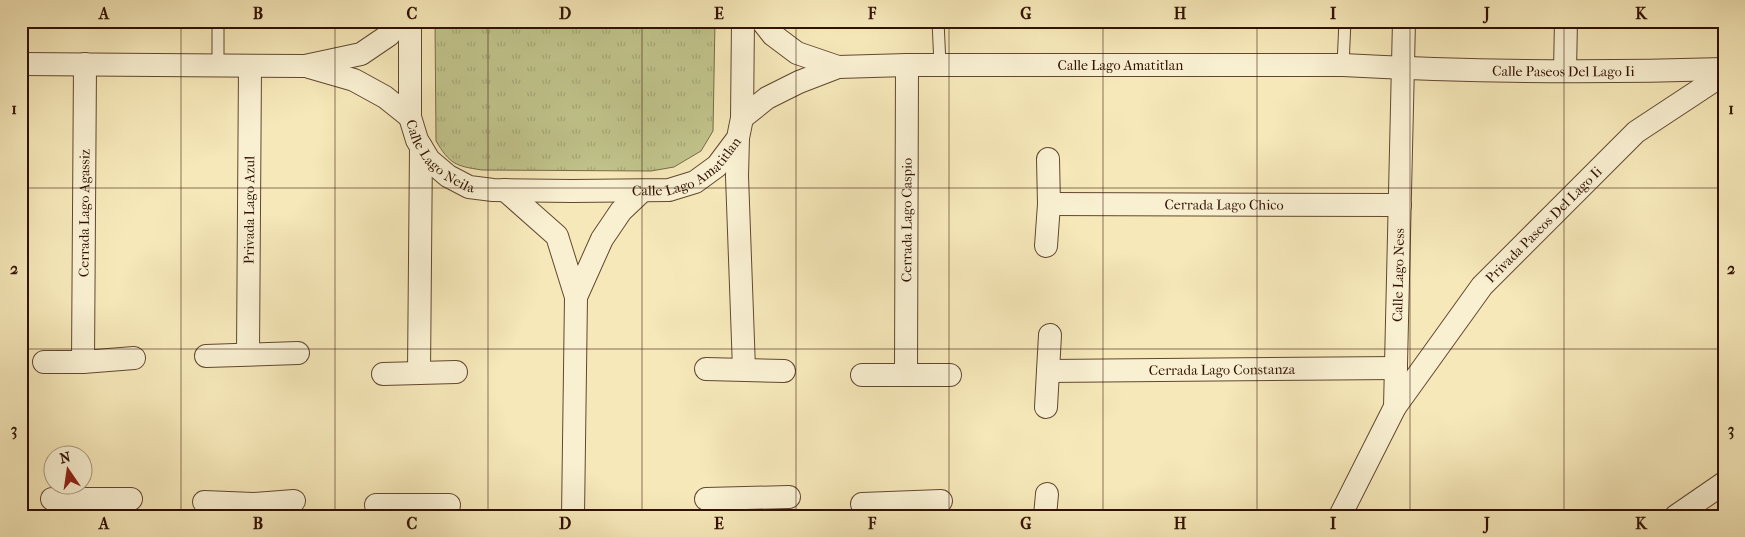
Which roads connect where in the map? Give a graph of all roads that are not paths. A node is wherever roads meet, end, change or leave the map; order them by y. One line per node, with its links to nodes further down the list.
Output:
1 (218, 21): 12 (lane)
2 (400, 21): 17 (street)
3 (410, 21): 23 (street, Calle Lago Neila)
4 (743, 21): 24 (street, Calle Lago Amatitlan)
5 (762, 21): 18 (street)
6 (938, 21): 14 (lane)
7 (1344, 21): 15 (lane)
8 (1404, 21): 19 (street, Calle Lago Ness)
9 (1566, 21): 21 (street)
10 (21, 64): 11 (street)
11 (85, 64): 12 (street); 40 (street, Cerrada Lago Agassiz)
12 (218, 65): 16 (street)
13 (907, 65): 14 (street, Calle Lago Amatitlan); 18 (street, Calle Lago Amatitlan); 50 (street, Cerrada Lago Caspio)
14 (940, 65): 15 (street, Calle Lago Amatitlan)
15 (1343, 65): 19 (street, Calle Lago Amatitlan)
16 (250, 66): 17 (street); 36 (street, Privada Lago Azul)
17 (305, 66): 23 (street)
18 (838, 67): 24 (street)
19 (1403, 68): 21 (street, Calle Paseos Del Lago Ii); 31 (street, Calle Lago Ness)
20 (1724, 69): 21 (street, Calle Paseos Del Lago Ii)
21 (1565, 71)
22 (1724, 74): 53 (street, Privada Paseos Del Lago Ii)
23 (410, 117): 25 (street, Calle Lago Neila)
24 (740, 128): 28 (street, Calle Lago Amatitlan); 43 (street)
25 (421, 147): 27 (street, Calle Lago Neila); 47 (street)
26 (1048, 159): 30 (street)
27 (505, 190): 29 (street, Calle Lago Neila); 33 (street)
28 (642, 190): 29 (street, Calle Lago Amatitlan); 33 (street)
29 (572, 191)
30 (1049, 204): 31 (street, Cerrada Lago Chico); 32 (street)
31 (1400, 205): 41 (street, Calle Lago Ness)
32 (1046, 246)
33 (576, 297): 70 (street)
34 (1050, 335): 45 (street)
35 (298, 353): 36 (street)
36 (248, 354): 37 (street)
37 (206, 356)
38 (134, 358): 40 (street)
39 (44, 362): 40 (street)
40 (83, 362)
41 (1396, 368): 45 (street, Cerrada Lago Constanza); 53 (street, Calle Lago Ness)
42 (706, 369): 43 (street)
43 (744, 369): 44 (street)
44 (784, 371)
45 (1048, 371): 52 (street)
46 (456, 372): 47 (street)
47 (419, 373): 48 (street)
48 (383, 374)
49 (862, 375): 50 (street)
50 (906, 375): 51 (street)
51 (950, 376)
52 (1046, 407)
53 (1396, 407): 71 (street, Calle Lago Ness)
54 (1724, 483): 72 (street)
55 (789, 498): 65 (street)
56 (52, 499): 66 (street)
57 (131, 499): 66 (street)
58 (706, 499): 65 (street)
59 (294, 501): 68 (street)
60 (941, 501): 67 (street)
61 (204, 502): 68 (street)
62 (862, 504): 67 (street)
63 (376, 505): 69 (street)
64 (449, 505): 69 (street)
65 (738, 507)
66 (87, 508)
67 (900, 509)
68 (253, 510)
69 (416, 510)
70 (573, 516)
71 (1340, 516)
72 (1676, 516)

